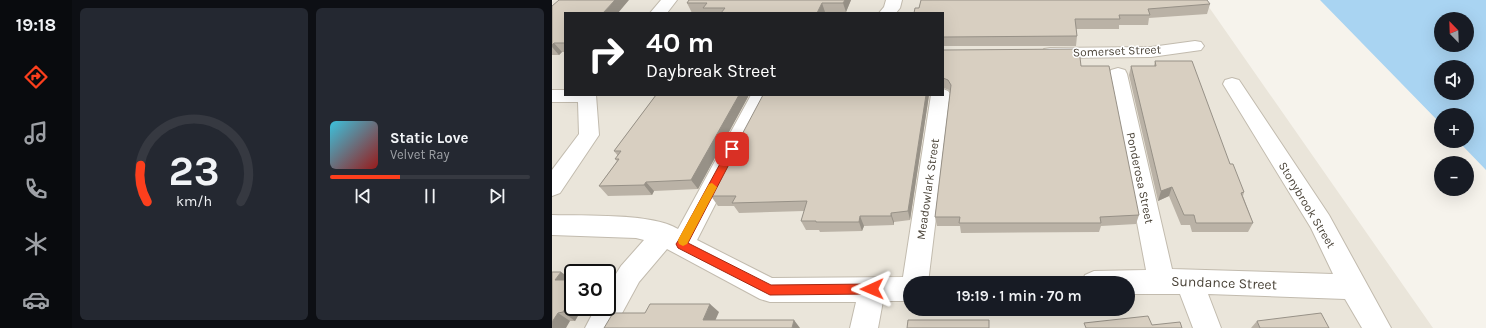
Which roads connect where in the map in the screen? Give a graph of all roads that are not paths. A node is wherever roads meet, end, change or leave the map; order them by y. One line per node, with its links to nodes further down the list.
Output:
1 (669, 0): 3 (street)
2 (894, 0): 4 (street)
3 (659, 12)
4 (888, 12)
5 (1196, 46): 6 (street, Somerset Street)
6 (1031, 53)
7 (1118, 74): 18 (street, Ponderosa Street)
8 (1232, 84): 21 (street, Stonybrook Street)
9 (552, 96): 10 (street)
10 (564, 96)
11 (588, 96): 14 (street)
12 (760, 96): 16 (street)
13 (941, 96): 17 (street, Meadowlark Street)
14 (552, 187)
15 (552, 226): 16 (street)
16 (673, 239): 22 (street); 24 (street)
17 (915, 276)
18 (1161, 281): 19 (street, Sundance Street); 20 (street, Sundance Street)
19 (1135, 282)
20 (1190, 283): 21 (street, Sundance Street); 26 (street)
21 (1353, 287): 27 (street, Stonybrook Street)
22 (872, 289): 23 (street); 25 (street)
23 (903, 289)
24 (599, 328)
25 (864, 328)
26 (1207, 328)
27 (1378, 328)

